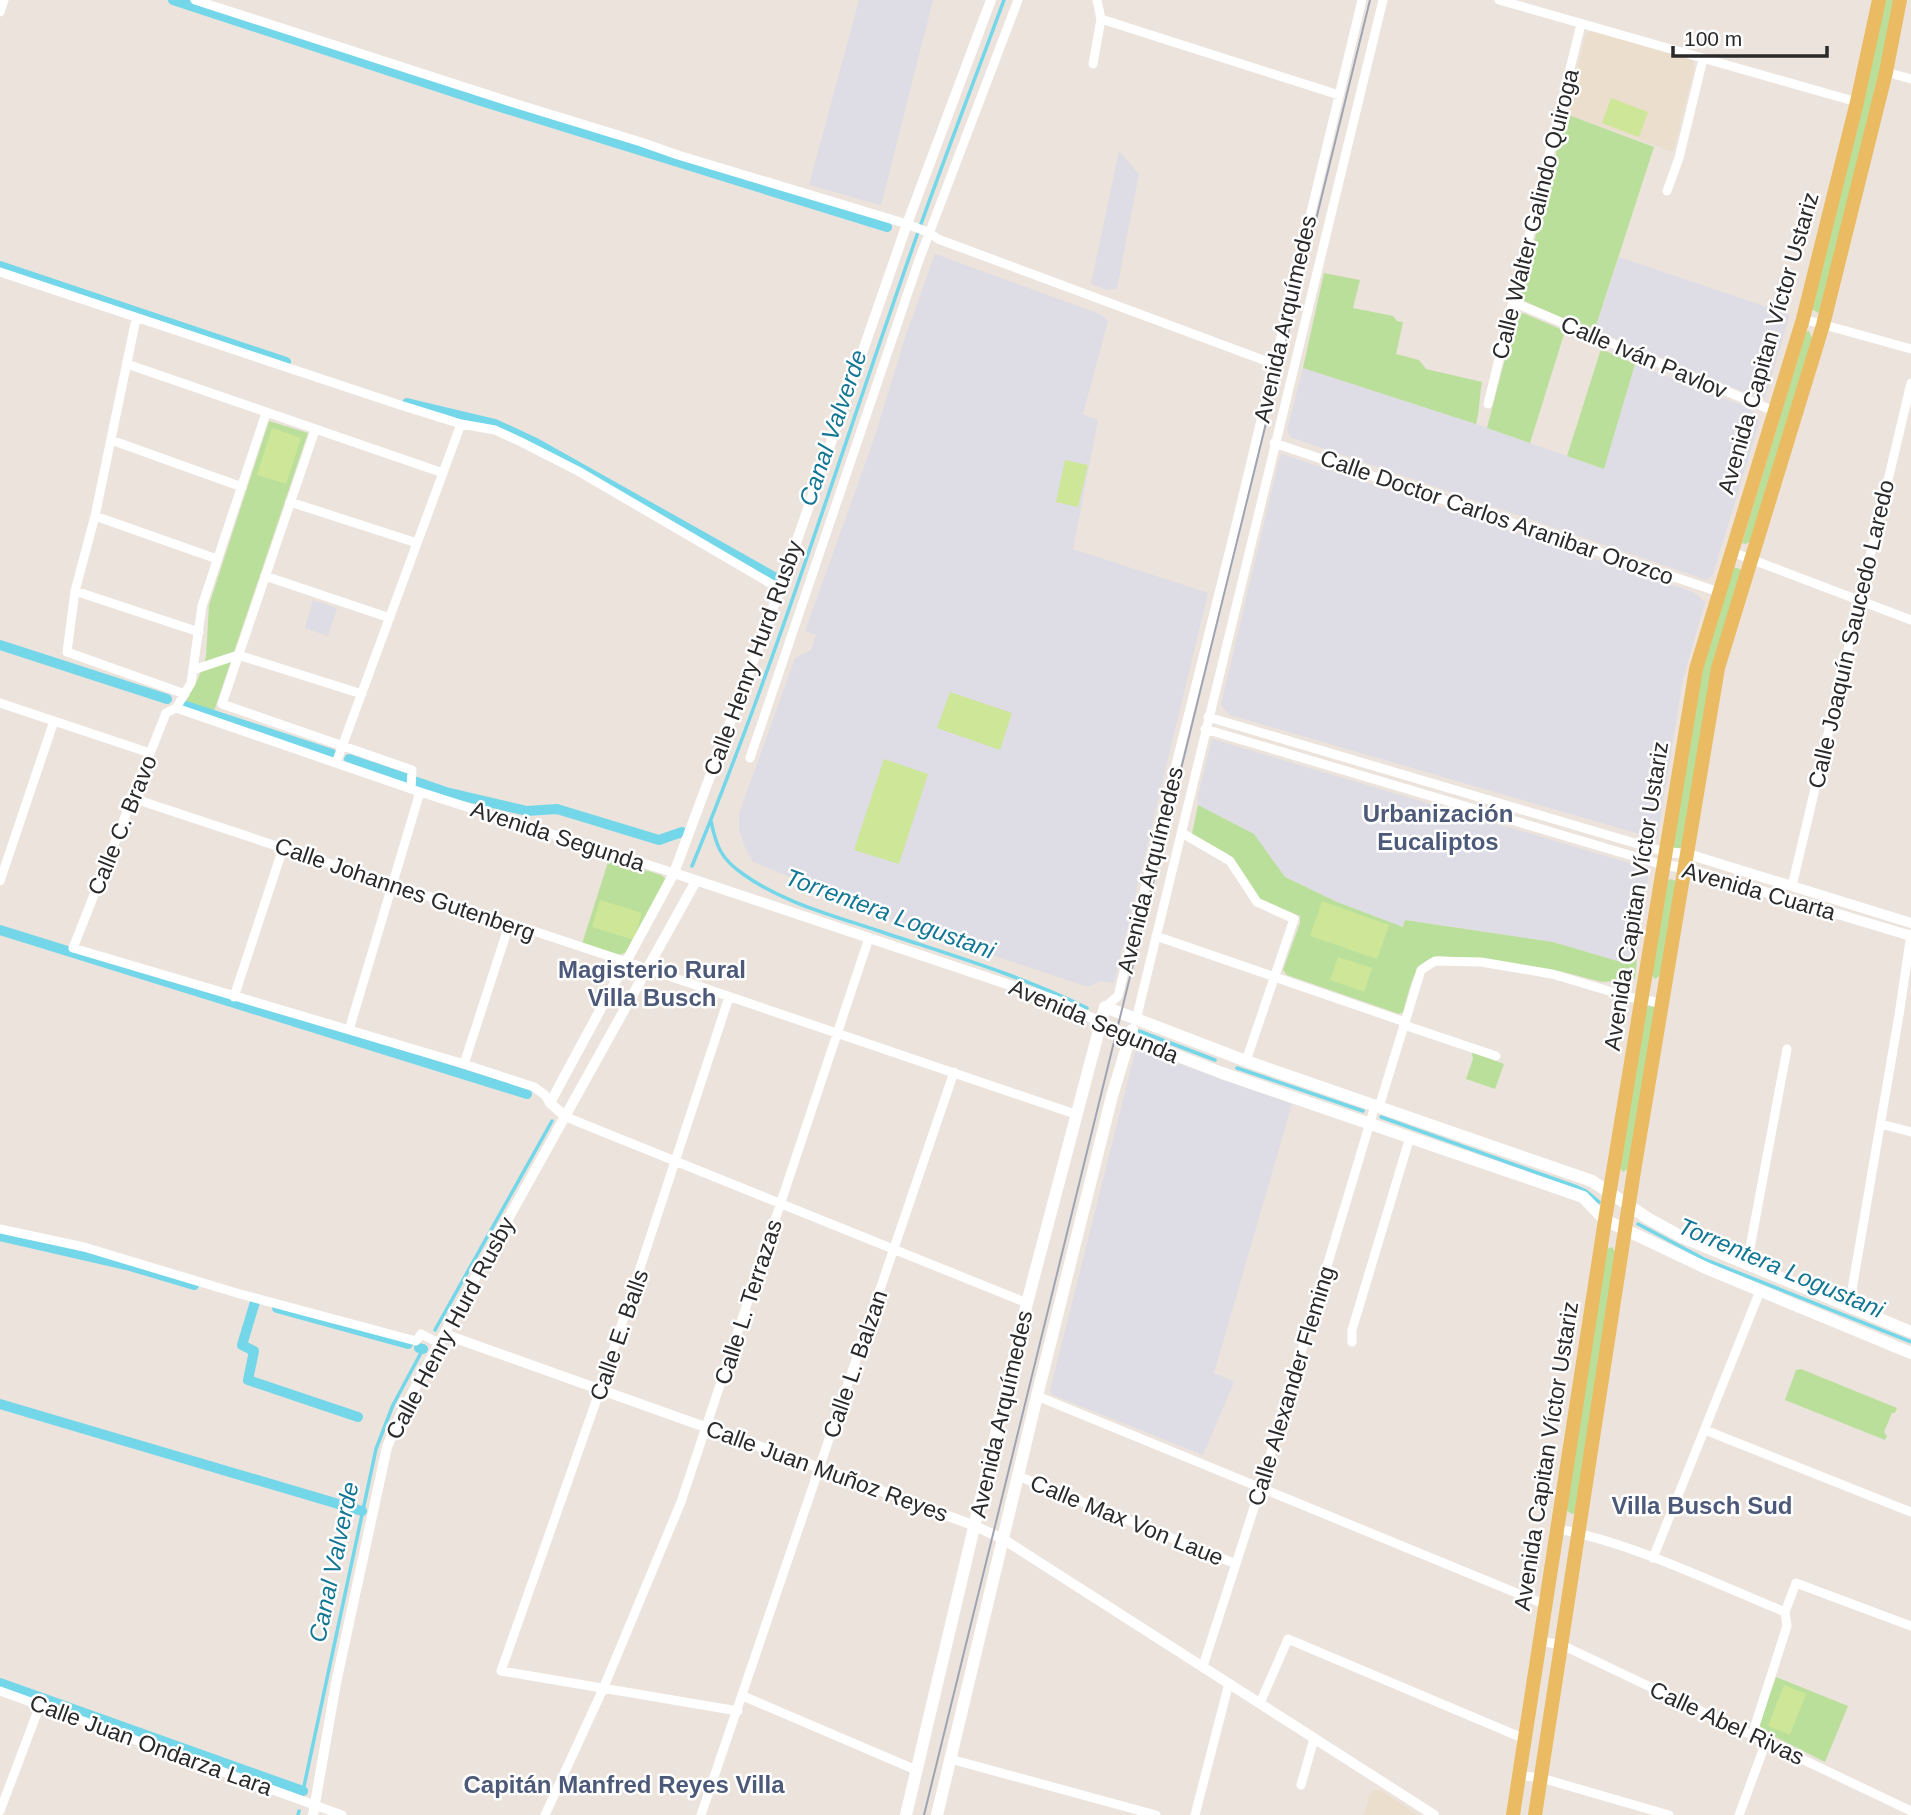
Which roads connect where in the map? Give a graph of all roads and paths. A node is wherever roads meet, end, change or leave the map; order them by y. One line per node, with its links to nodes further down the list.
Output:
1 (4, 0): 11 (street)
2 (195, 0): 21 (street)
3 (991, 0): 21 (street, Calle Henry Hurd Rusby)
4 (1018, 0): 22 (street, Calle Henry Hurd Rusby)
5 (1097, 0): 12 (street)
6 (1362, 0): 18 (street, Avenida Arquímedes)
7 (1383, 0): 38 (street, Avenida Arquímedes)
8 (1499, 0): 13 (street)
9 (1879, 0): 19 (main road, Avenida Capitan Víctor Ustariz)
10 (1900, 0): 16 (main road, Avenida Capitan Víctor Ustariz)
11 (0, 12)
12 (1101, 19): 15 (street); 18 (street)
13 (1581, 24): 14 (street); 24 (street, Calle Walter Galindo Quiroga)
14 (1703, 59): 19 (street); 20 (street)
15 (1093, 64)
16 (1886, 72): 17 (street); 27 (main road, Avenida Capitan Víctor Ustariz)
17 (1911, 79)
18 (1339, 95): 30 (street, Avenida Arquímedes)
19 (1857, 102): 26 (main road, Avenida Capitan Víctor Ustariz)
20 (1667, 191)
21 (910, 225): 22 (street); 48 (street, Calle Henry Hurd Rusby)
22 (927, 232): 30 (street); 66 (street, Calle Henry Hurd Rusby)
23 (0, 272): 25 (street)
24 (1513, 302): 32 (street, Calle Walter Galindo Quiroga); 33 (street, Calle Iván Pavlov)
25 (136, 319): 29 (street); 35 (street)
26 (1803, 319): 27 (street); 33 (main road, Avenida Capitan Víctor Ustariz)
27 (1823, 325): 28 (street); 46 (main road, Avenida Capitan Víctor Ustariz)
28 (1911, 349)
29 (127, 364): 34 (street); 37 (street)
30 (1273, 364): 93 (street, Avenida Arquímedes)
31 (1911, 383): 51 (street, Calle Joaquín Saucedo Laredo)
32 (1488, 404)
33 (1774, 411): 44 (main road, Avenida Capitan Víctor Ustariz)
34 (266, 413): 36 (street); 40 (street, Calle C. Bravo)
35 (461, 424): 39 (street); 48 (street)
36 (315, 430): 39 (street); 41 (street)
37 (111, 440): 40 (street); 42 (street)
38 (1274, 443): 50 (street, Calle Doctor Carlos Aranibar Orozco); 61 (street, Avenida Arquímedes)
39 (443, 473): 43 (street)
40 (242, 487): 45 (street, Calle C. Bravo)
41 (290, 502): 43 (street); 47 (street)
42 (95, 516): 45 (street); 49 (street)
43 (417, 543): 52 (street)
44 (1732, 552): 46 (street); 50 (main road, Avenida Capitan Víctor Ustariz)
45 (217, 559): 54 (street, Calle C. Bravo)
46 (1752, 560): 51 (street); 75 (main road, Avenida Capitan Víctor Ustariz)
47 (265, 576): 52 (street); 55 (street)
48 (780, 589): 76 (street, Calle Henry Hurd Rusby)
49 (75, 592): 54 (street); 57 (street)
50 (1719, 592): 74 (main road, Avenida Capitan Víctor Ustariz)
51 (1859, 600): 53 (street); 80 (street, Calle Joaquín Saucedo Laredo)
52 (390, 618): 58 (street)
53 (1911, 620)
54 (199, 632): 56 (street, Calle C. Bravo)
55 (238, 655): 56 (street); 58 (street); 64 (street)
56 (193, 670): 57 (street, Calle C. Bravo)
57 (185, 694): 60 (street, Calle C. Bravo)
58 (362, 694): 64 (street)
59 (0, 702): 62 (street)
60 (176, 708): 65 (street, Calle C. Bravo); 67 (street, Avenida Segunda)
61 (1208, 718): 63 (street, Avenida Arquímedes); 70 (street, Avenida Cuarta)
62 (54, 721): 65 (street); 77 (street)
63 (1205, 729): 71 (street, Avenida Cuarta); 72 (street, Avenida Arquímedes)
64 (343, 746): 67 (street); 68 (street)
65 (150, 754): 69 (street, Calle C. Bravo)
66 (750, 758)
67 (336, 763): 68 (street, Avenida Segunda)
68 (415, 791): 76 (street, Avenida Segunda); 79 (street)
69 (132, 798): 73 (street, Calle Johannes Gutenberg); 89 (street, Calle C. Bravo)
70 (1499, 803): 71 (street); 74 (street, Avenida Cuarta)
71 (1496, 815): 74 (street, Avenida Cuarta)
72 (1182, 833): 84 (street, Avenida Arquímedes); 88 (street)
73 (283, 848): 79 (street, Calle Johannes Gutenberg); 89 (street)
74 (1664, 859): 75 (street, Avenida Cuarta); 91 (main road, Avenida Capitan Víctor Ustariz)
75 (1686, 861): 80 (street, Avenida Cuarta); 83 (street, Avenida Cuarta); 92 (main road, Avenida Capitan Víctor Ustariz)
76 (674, 873): 78 (street, Avenida Segunda); 86 (street, Calle Henry Hurd Rusby)
77 (0, 881)
78 (696, 881): 85 (street, Avenida Segunda); 87 (street, Calle Henry Hurd Rusby)
79 (392, 886): 82 (street, Calle Johannes Gutenberg); 97 (street)
80 (1792, 886): 81 (street, Avenida Cuarta)
81 (1911, 923)
82 (509, 925): 86 (street, Calle Johannes Gutenberg); 103 (street)
83 (1911, 935): 110 (street)
84 (1156, 936): 88 (street); 94 (street, Avenida Arquímedes)
85 (869, 938): 95 (street, Avenida Segunda); 98 (street, Calle L. Terrazas)
86 (626, 962): 87 (street, Calle Johannes Gutenberg); 105 (street, Calle Henry Hurd Rusby)
87 (648, 969): 90 (street, Calle Johannes Gutenberg); 108 (street, Calle Henry Hurd Rusby)
88 (1276, 978): 96 (street); 102 (street)
89 (234, 997): 97 (street)
90 (729, 997): 98 (street, Calle Johannes Gutenberg); 113 (street, Calle E. Balls)
91 (1642, 999): 92 (street); 96 (street, Calle Alexander Fleming); 114 (main road, Avenida Capitan Víctor Ustariz)
92 (1662, 1003): 115 (main road, Avenida Capitan Víctor Ustariz)
93 (1104, 1007): 94 (main road, Avenida Segunda); 95 (main road, Avenida Arquímedes)
94 (1136, 1020): 99 (main road, Avenida Arquímedes); 102 (main road, Avenida Segunda)
95 (1100, 1022): 99 (main road, Avenida Segunda); 107 (main road, Avenida Arquímedes)
96 (1404, 1024): 101 (street); 106 (street, Calle Alexander Fleming)
97 (349, 1030): 103 (street)
98 (838, 1033): 104 (street, Calle Johannes Gutenberg); 117 (street, Calle L. Terrazas)
99 (1129, 1037): 109 (main road, Avenida Segunda); 134 (main road, Avenida Arquímedes)
100 (1787, 1049): 125 (street)
101 (1496, 1056)
102 (1246, 1061): 106 (main road, Avenida Segunda)
103 (464, 1064): 105 (street)
104 (954, 1072): 107 (street, Calle Johannes Gutenberg); 123 (street, Calle L. Balzan)
105 (550, 1103): 108 (street)
106 (1377, 1107): 109 (street, Calle Alexander Fleming); 116 (main road, Avenida Segunda)
107 (1076, 1115): 127 (main road, Avenida Arquímedes)
108 (566, 1117): 113 (street); 130 (street, Calle Henry Hurd Rusby)
109 (1370, 1123): 112 (main road, Avenida Segunda); 139 (street, Calle Alexander Fleming)
110 (1881, 1124): 111 (street); 128 (street)
111 (1911, 1132)
112 (1410, 1138): 119 (main road, Avenida Segunda); 131 (street)
113 (677, 1162): 117 (street); 133 (street, Calle E. Balls)
114 (1614, 1166): 115 (main road); 116 (main road, Avenida Capitan Víctor Ustariz)
115 (1634, 1171): 118 (main road, Avenida Capitan Víctor Ustariz)
116 (1610, 1192): 118 (main road, Avenida Segunda); 119 (main road, Avenida Capitan Víctor Ustariz)
117 (780, 1205): 123 (street); 135 (street, Calle L. Terrazas)
118 (1629, 1205): 121 (main road, Avenida Capitan Víctor Ustariz); 125 (main road, Avenida Segunda)
119 (1605, 1220): 121 (main road, Avenida Segunda); 122 (main road, Avenida Capitan Víctor Ustariz)
120 (0, 1229): 130 (street)
121 (1625, 1229): 124 (main road, Avenida Capitan Víctor Ustariz); 126 (main road, Avenida Segunda)
122 (1602, 1246): 124 (main road); 142 (main road, Avenida Capitan Víctor Ustariz)
123 (894, 1250): 127 (street); 137 (street, Calle L. Balzan)
124 (1621, 1251): 143 (main road, Avenida Capitan Víctor Ustariz)
125 (1747, 1264): 128 (main road, Avenida Segunda)
126 (1760, 1291): 132 (main road, Avenida Segunda); 136 (street)
127 (1027, 1303): 141 (main road, Avenida Arquímedes)
128 (1849, 1307): 129 (main road, Avenida Segunda)
129 (1911, 1332)
130 (442, 1338): 133 (street, Calle Juan Muñoz Reyes); 169 (street, Calle Henry Hurd Rusby)
131 (1352, 1342)
132 (1911, 1353)
133 (600, 1390): 135 (street, Calle Juan Muñoz Reyes); 154 (street, Calle E. Balls)
134 (1037, 1396): 138 (main road, Avenida Arquímedes); 139 (street)
135 (706, 1426): 137 (street, Calle Juan Muñoz Reyes); 154 (street, Calle L. Terrazas)
136 (1705, 1430): 140 (street); 145 (street)
137 (820, 1468): 141 (street, Calle Juan Muñoz Reyes); 156 (street, Calle L. Balzan)
138 (1018, 1476): 144 (main road, Avenida Arquímedes); 146 (street, Calle Max Von Laue)
139 (1261, 1486): 146 (street, Calle Alexander Fleming); 147 (street)
140 (1911, 1512)
141 (975, 1526): 144 (street, Calle Juan Muñoz Reyes); 165 (main road, Avenida Arquímedes)
142 (1558, 1529): 143 (street); 147 (main road, Avenida Capitan Víctor Ustariz)
143 (1580, 1533): 145 (street); 151 (main road, Avenida Capitan Víctor Ustariz)
144 (1003, 1539): 152 (street, Calle Juan Muñoz Reyes); 164 (main road, Avenida Arquímedes)
145 (1653, 1558): 148 (street)
146 (1236, 1564): 152 (street, Calle Alexander Fleming)
147 (1546, 1605): 150 (main road, Avenida Capitan Víctor Ustariz)
148 (1785, 1612): 149 (street); 160 (street)
149 (1911, 1626)
150 (1540, 1641): 151 (street, Calle Abel Rivas); 162 (main road, Avenida Capitan Víctor Ustariz)
151 (1562, 1645): 160 (street, Calle Abel Rivas); 167 (main road, Avenida Capitan Víctor Ustariz)
152 (1203, 1666): 153 (street, Calle Juan Muñoz Reyes)
153 (1229, 1684): 157 (street, Calle Juan Muñoz Reyes); 178 (street)
154 (603, 1689): 159 (street); 173 (street, Calle L. Terrazas)
155 (0, 1691): 158 (street, Calle Juan Ondarza Lara)
156 (743, 1696): 159 (street, Calle L. Balzan); 165 (street)
157 (1260, 1703): 161 (street, Calle Juan Muñoz Reyes); 162 (street)
158 (40, 1705): 169 (street, Calle Juan Ondarza Lara); 170 (street)
159 (738, 1711): 174 (street, Calle L. Balzan)
160 (1752, 1735): 163 (street, Calle Abel Rivas)
161 (1314, 1739): 168 (street); 179 (street, Calle Juan Muñoz Reyes)
162 (1525, 1739): 166 (main road, Avenida Capitan Víctor Ustariz)
163 (1766, 1742): 171 (street, Calle Abel Rivas); 183 (street)
164 (950, 1759): 176 (main road, Avenida Arquímedes); 177 (street)
165 (916, 1770): 175 (main road, Avenida Arquímedes)
166 (1519, 1775): 167 (street); 180 (main road, Avenida Capitan Víctor Ustariz)
167 (1541, 1778): 181 (main road, Avenida Capitan Víctor Ustariz); 182 (street)
168 (1301, 1785)
169 (314, 1809): 172 (street, Calle Juan Ondarza Lara)
170 (0, 1811)
171 (1911, 1811)
172 (342, 1815)
173 (545, 1815)
174 (701, 1815)
175 (906, 1815)
176 (937, 1815)
177 (1156, 1815)
178 (1195, 1815)
179 (1434, 1815)
180 (1513, 1815)
181 (1535, 1815)
182 (1669, 1815)
183 (1739, 1815)

